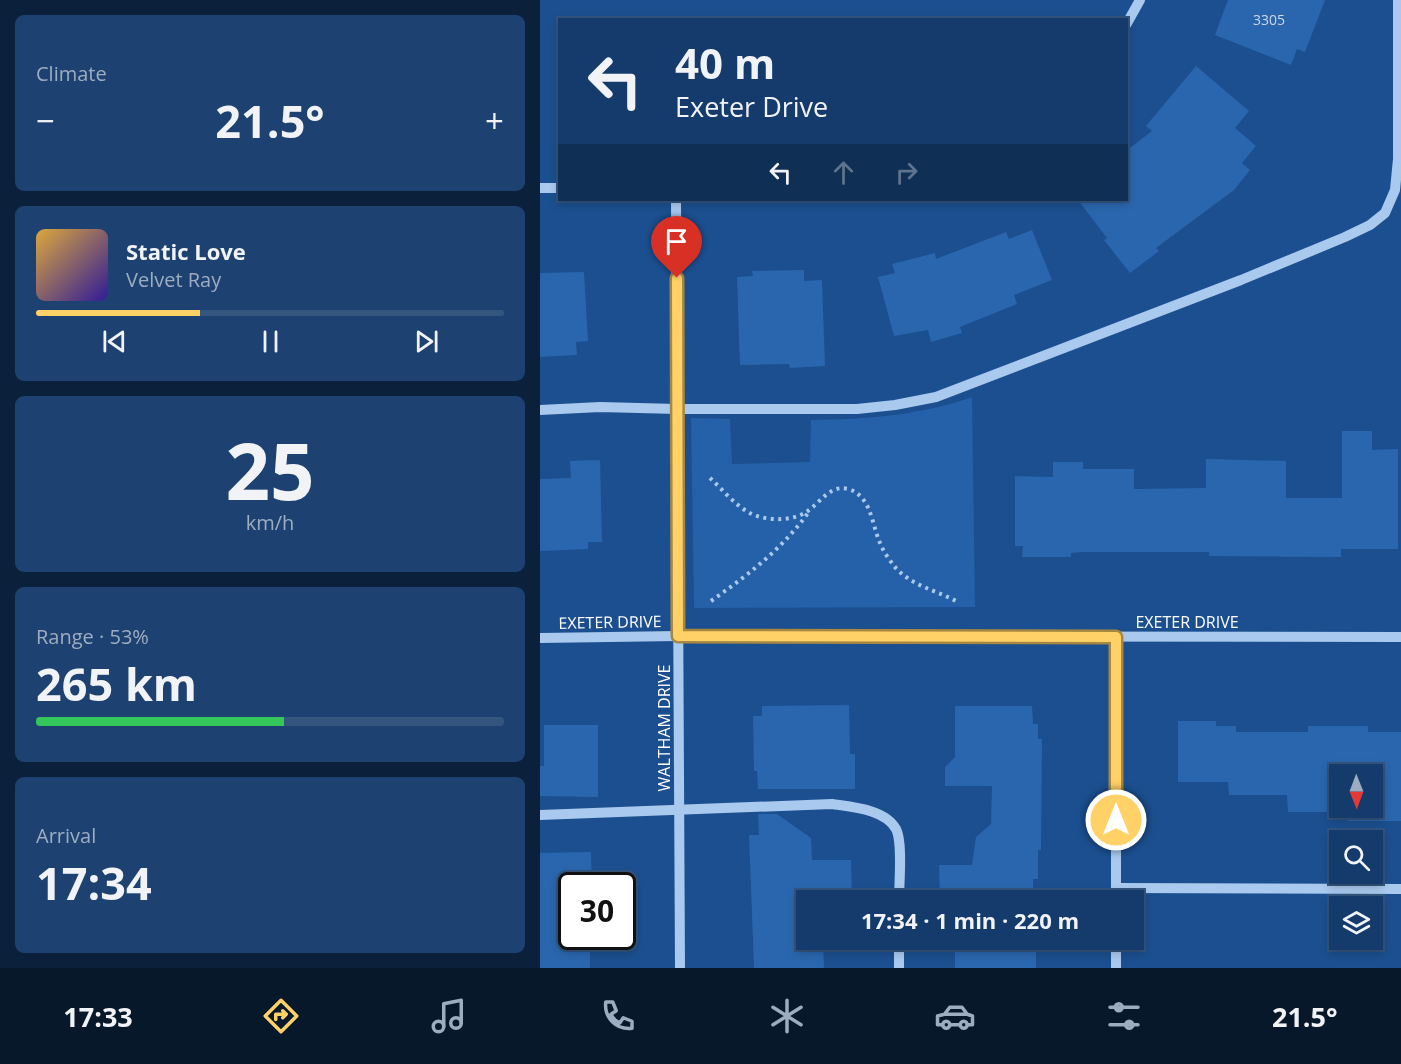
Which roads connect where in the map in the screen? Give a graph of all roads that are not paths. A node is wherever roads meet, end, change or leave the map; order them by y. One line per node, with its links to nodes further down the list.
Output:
1 (1140, 0): 3 (street)
2 (1398, 0): 7 (street)
3 (1128, 21)
4 (540, 188): 5 (street)
5 (558, 188)
6 (676, 201): 7 (street, WALTHAM DRIVE)
7 (677, 409): 8 (street); 9 (street, WALTHAM DRIVE)
8 (540, 410)
9 (678, 636): 10 (street, EXETER DRIVE); 12 (street, EXETER DRIVE); 13 (street, WALTHAM DRIVE)
10 (1116, 637): 11 (street, EXETER DRIVE); 17 (street)
11 (1401, 637)
12 (540, 638)
13 (679, 810): 14 (street); 16 (street); 21 (street, WALTHAM DRIVE)
14 (540, 815)
15 (1401, 889): 18 (street)
16 (899, 890)
17 (1116, 890)
18 (1144, 894)
19 (899, 950): 22 (street)
20 (1116, 950): 23 (street)
21 (680, 968)
22 (899, 968)
23 (1116, 968)

